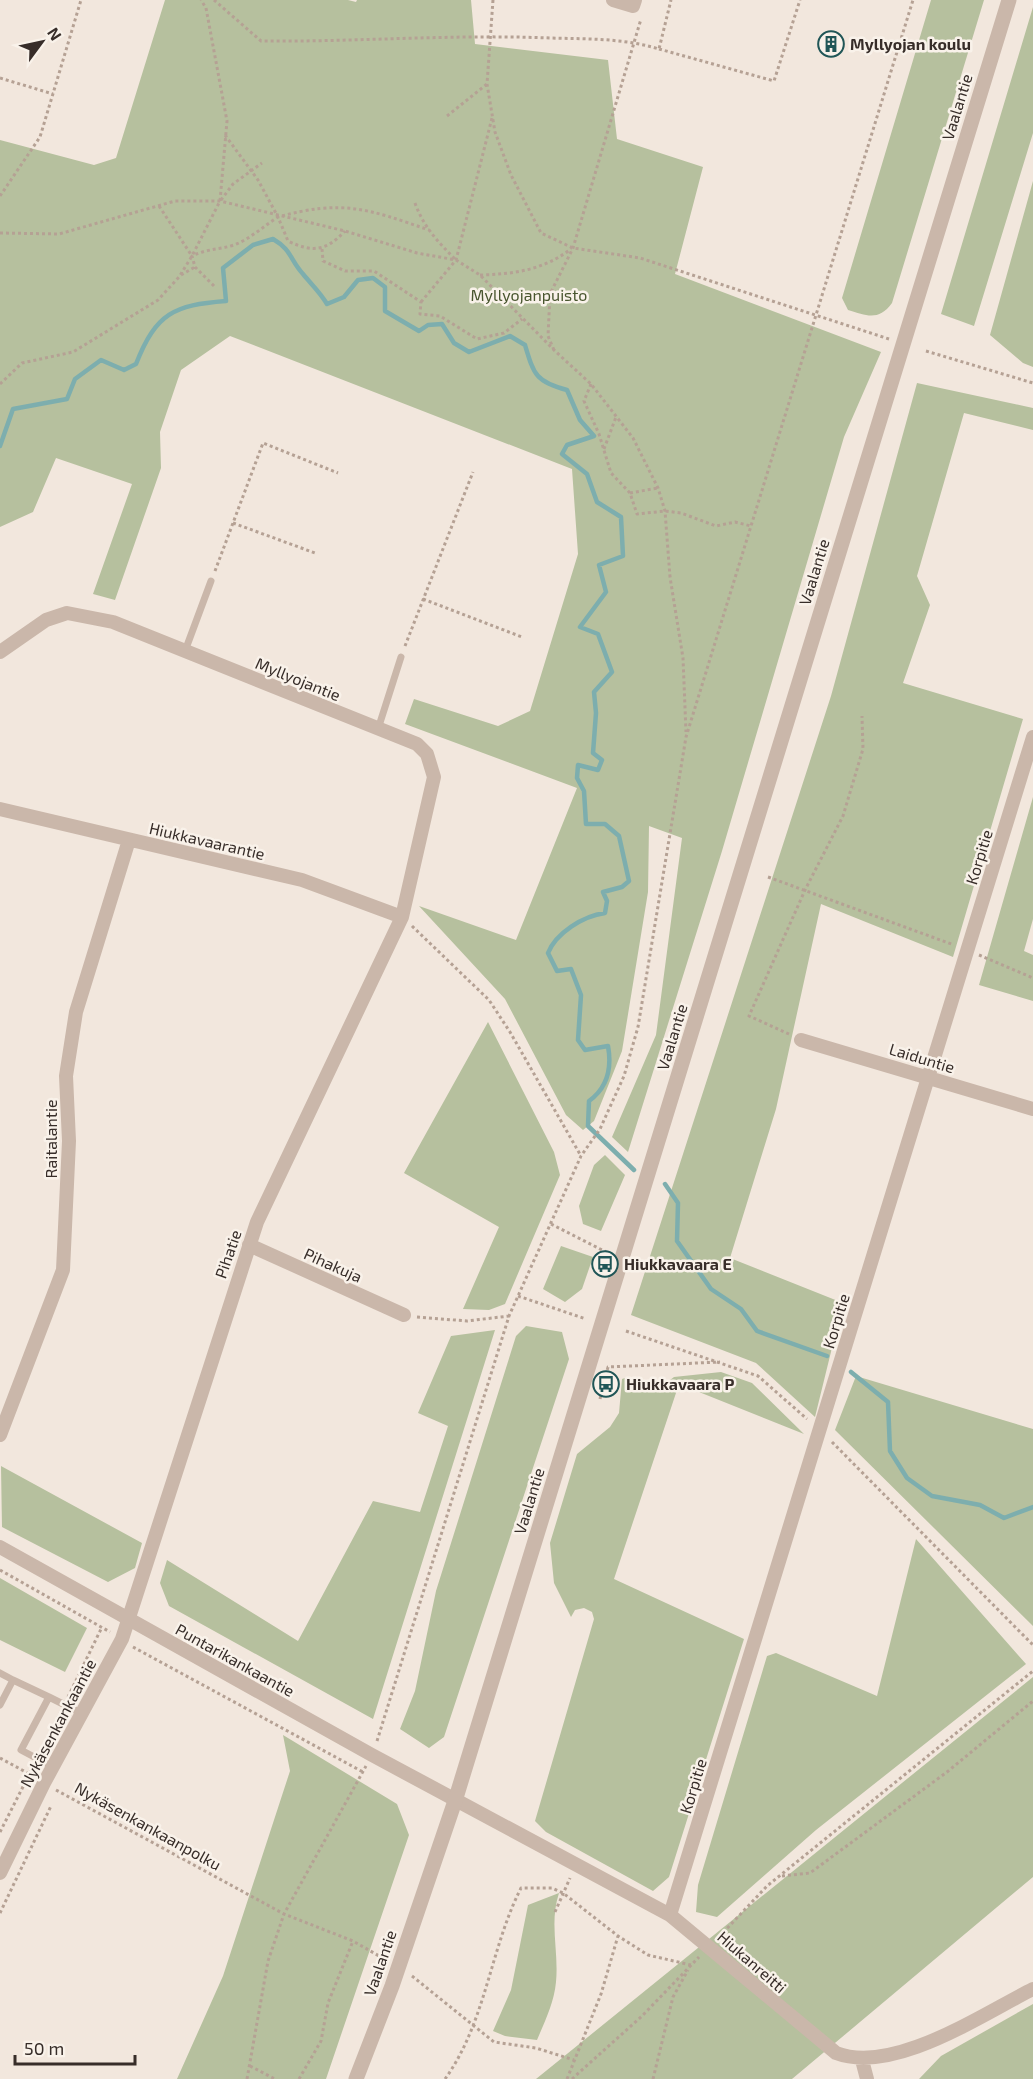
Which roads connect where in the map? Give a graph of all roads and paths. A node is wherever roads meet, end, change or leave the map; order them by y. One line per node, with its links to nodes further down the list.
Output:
1 (81, 0): 16 (path)
2 (201, 0): 19 (path)
3 (214, 0): 11 (path)
4 (493, 0): 11 (path)
5 (613, 0): 10 (street)
6 (671, 0): 13 (path)
7 (800, 0): 13 (path)
8 (913, 0): 39 (path)
9 (1009, 0): 113 (street, Vaalantie)
10 (639, 5): 12 (path)
11 (489, 35): 12 (path); 15 (path)
12 (634, 42): 13 (path); 30 (path)
13 (659, 49)
14 (0, 78): 16 (path)
15 (487, 84): 17 (path); 18 (path)
16 (52, 94): 22 (path)
17 (447, 116)
18 (492, 116): 30 (path); 33 (path)
19 (225, 135): 21 (path); 23 (path)
20 (262, 163): 21 (path)
21 (250, 169): 23 (path); 26 (path)
22 (0, 196)
23 (220, 201): 25 (path); 26 (path); 32 (path)
24 (415, 203): 27 (path)
25 (159, 206): 29 (path); 32 (path)
26 (278, 216): 27 (path); 28 (path); 31 (path); 32 (path)
27 (429, 230): 33 (path)
28 (345, 231): 31 (path); 33 (path)
29 (0, 233)
30 (573, 248): 35 (path); 39 (path); 42 (path)
31 (322, 249): 38 (path)
32 (192, 256): 34 (path); 36 (path)
33 (456, 260): 35 (path); 38 (path)
34 (195, 267): 36 (path); 37 (path)
35 (480, 275): 40 (path)
36 (179, 277): 45 (path)
37 (214, 286)
38 (421, 302): 40 (path)
39 (816, 316): 41 (path); 55 (path)
40 (522, 319): 42 (path)
41 (889, 339)
42 (555, 351): 46 (path)
43 (926, 351): 44 (path)
44 (1033, 383)
45 (0, 384)
46 (591, 384): 47 (path); 48 (path)
47 (616, 417): 48 (path); 51 (path)
48 (603, 450): 52 (path)
49 (473, 472): 58 (path)
50 (338, 473): 54 (path)
51 (658, 488): 52 (path); 53 (path)
52 (630, 493): 53 (path)
53 (665, 511): 55 (path); 65 (path)
54 (233, 523): 56 (path); 57 (path)
55 (751, 526): 65 (path)
56 (315, 553)
57 (211, 581): 60 (lane)
58 (423, 599): 59 (path); 62 (path)
59 (522, 637)
60 (185, 651): 61 (street, Myllyojantie); 64 (street, Myllyojantie)
61 (0, 652)
62 (401, 657): 64 (lane)
63 (862, 717): 70 (path)
64 (378, 729): 71 (street, Myllyojantie)
65 (686, 737): 77 (path)
66 (1033, 737): 72 (street, Korpitie)
67 (0, 809): 68 (street, Hiukkavaarantie)
68 (129, 840): 71 (street, Hiukkavaarantie); 89 (street, Raitalantie)
69 (768, 877): 70 (path)
70 (805, 890): 72 (path); 74 (path)
71 (402, 917): 77 (path); 79 (street, Pihatie)
72 (967, 950): 73 (path); 75 (street, Korpitie)
73 (1033, 978)
74 (801, 1040): 75 (street, Laiduntie)
75 (929, 1077): 76 (street, Laiduntie); 88 (street, Korpitie)
76 (1033, 1109)
77 (581, 1156): 78 (path)
78 (551, 1224): 80 (path); 81 (path)
79 (249, 1245): 82 (street, Pihakuja); 92 (street, Pihatie)
80 (606, 1260)
81 (518, 1296): 83 (path); 84 (path)
82 (404, 1315): 83 (path)
83 (509, 1316): 104 (path)
84 (586, 1319)
85 (626, 1331): 86 (path)
86 (722, 1362): 87 (path); 88 (path)
87 (600, 1399)
88 (820, 1431): 95 (path); 122 (street, Korpitie)
89 (0, 1435)
90 (0, 1547): 92 (street, Puntarikankaantie)
91 (0, 1570): 93 (path)
92 (130, 1620): 94 (street, Nykäsenkankaantie); 104 (street, Puntarikankaantie)
93 (102, 1627): 94 (path); 101 (path)
94 (122, 1639): 103 (street, Nykäsenkankaantie); 108 (path)
95 (1033, 1645)
96 (1033, 1671): 117 (path)
97 (0, 1673): 98 (lane)
98 (13, 1680): 99 (lane); 102 (lane)
99 (49, 1697): 101 (lane); 106 (lane)
100 (1033, 1701): 117 (path)
101 (64, 1704): 103 (lane); 106 (path)
102 (0, 1706)
103 (81, 1713): 107 (street, Nykäsenkankaantie)
104 (372, 1755): 108 (path); 113 (street, Puntarikankaantie)
105 (0, 1758): 109 (path, Nykäsenkankaanpolku)
106 (38, 1759): 107 (lane); 109 (path)
107 (53, 1767): 111 (street, Nykäsenkankaantie)
108 (363, 1772): 121 (path)
109 (30, 1774): 111 (path, Nykäsenkankaanpolku); 114 (path)
110 (63, 1781): 112 (path)
111 (44, 1783): 112 (path, Nykäsenkankaanpolku); 116 (street, Nykäsenkankaantie)
112 (58, 1791): 120 (path); 121 (path, Nykäsenkankaanpolku)
113 (455, 1801): 115 (street, Hiukanreitti); 135 (street, Vaalantie)
114 (0, 1832)
115 (577, 1864): 118 (path); 122 (street, Hiukanreitti)
116 (0, 1873)
117 (780, 1876): 125 (path)
118 (563, 1893): 119 (path); 123 (path); 128 (path)
119 (555, 1912)
120 (0, 1913)
121 (284, 1914): 131 (path)
122 (670, 1915): 125 (street, Hiukanreitti)
123 (618, 1936): 126 (path); 129 (path)
124 (353, 1941): 134 (path)
125 (709, 1946): 126 (path); 130 (street, Hiukanreitti)
126 (692, 1965): 138 (path); 139 (path)
127 (1033, 1989): 130 (street, Hiukanreitti)
128 (474, 2026): 129 (path); 136 (path)
129 (574, 2060): 137 (path)
130 (862, 2060): 140 (street)
131 (250, 2066): 132 (path); 133 (path)
132 (247, 2079)
133 (275, 2079)
134 (299, 2079)
135 (356, 2079)
136 (445, 2079)
137 (567, 2079)
138 (572, 2079)
139 (653, 2079)
140 (867, 2079)

